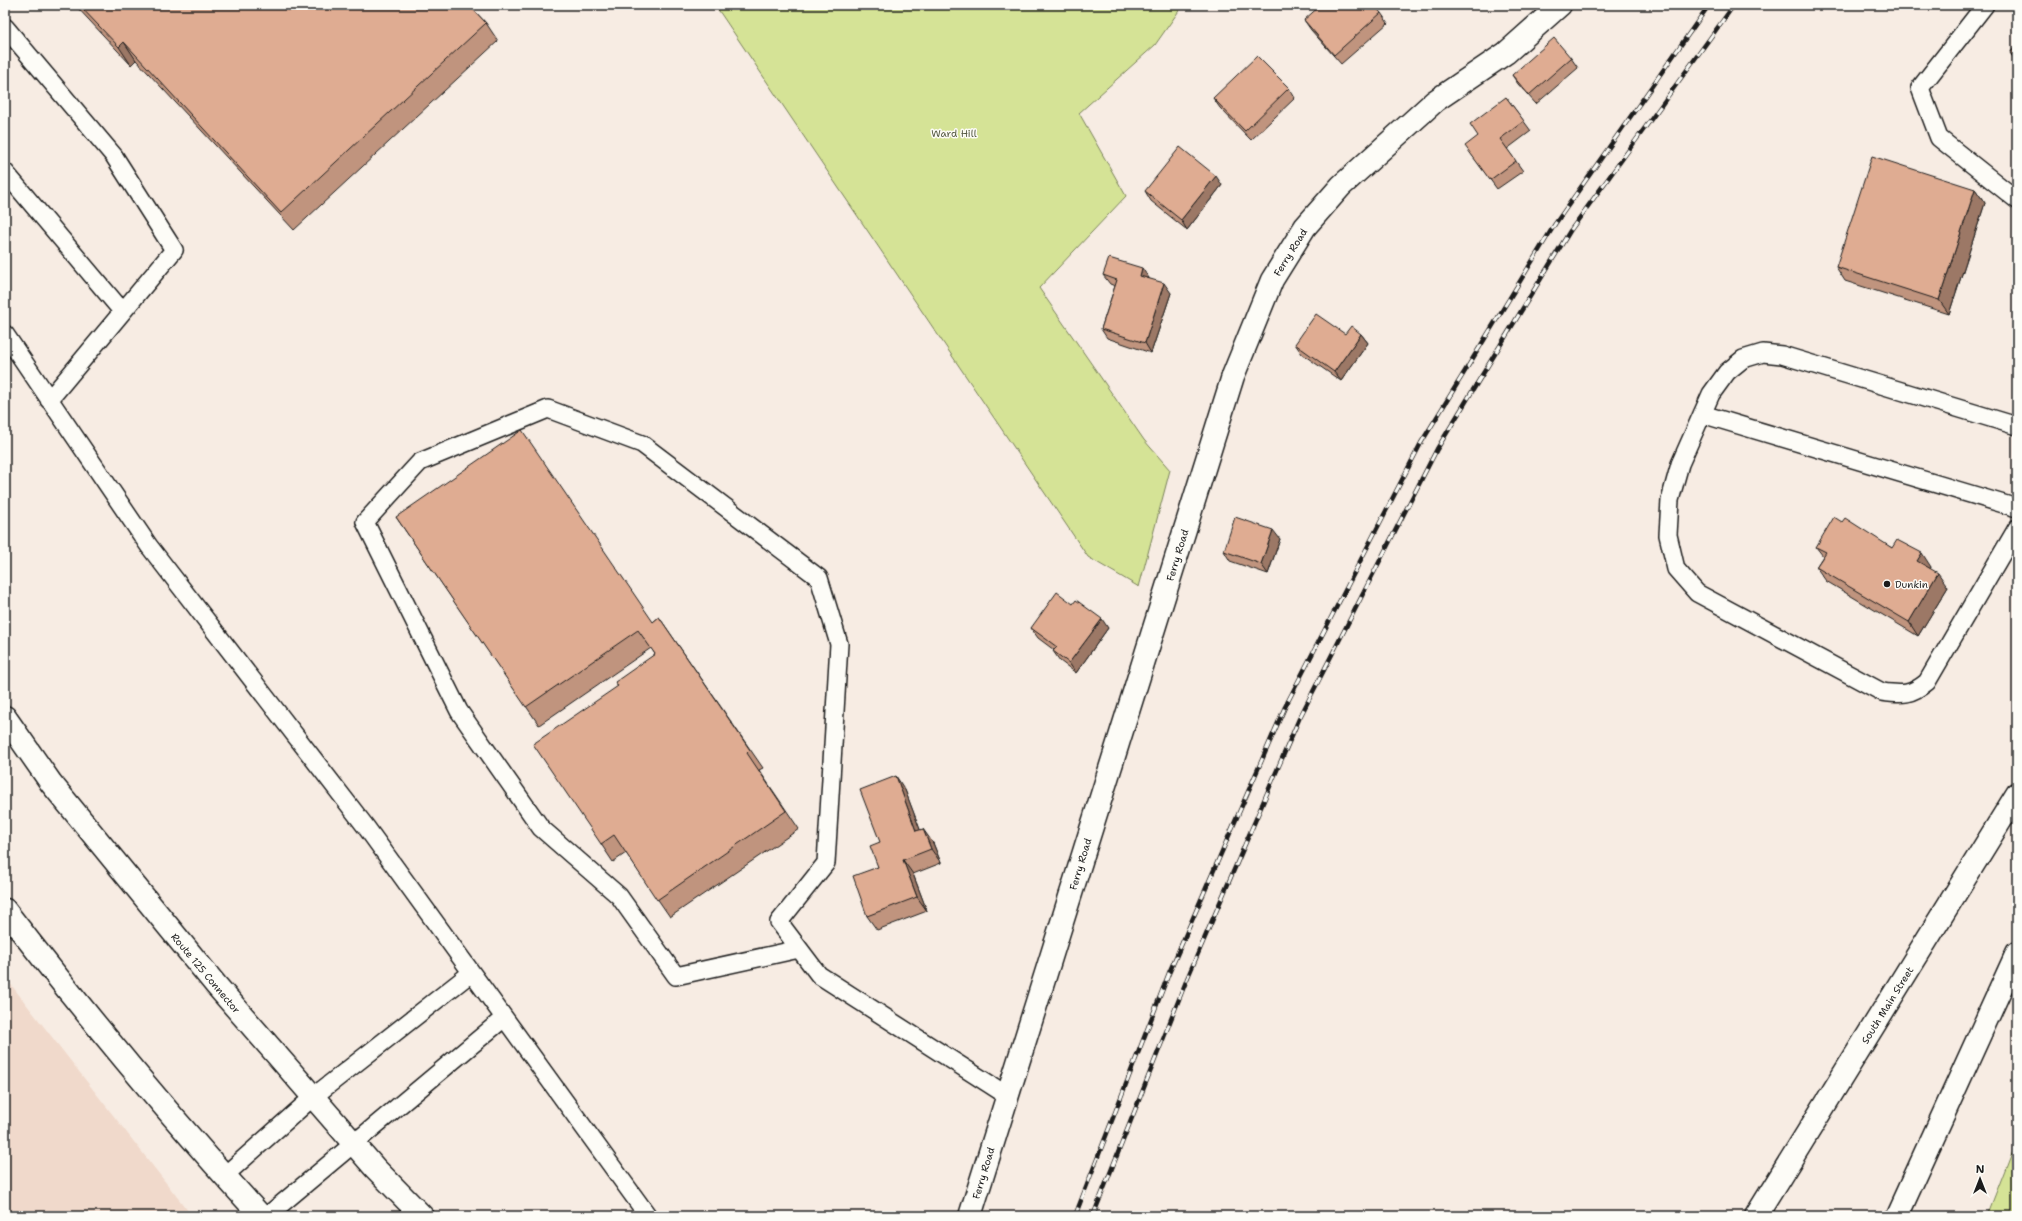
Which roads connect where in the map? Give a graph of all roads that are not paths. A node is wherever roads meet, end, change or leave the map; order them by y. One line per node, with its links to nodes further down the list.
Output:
1 (1560, 5): 20 (main road, Ferry Road)
2 (1985, 5): 5 (lane)
3 (5, 27): 6 (lane)
4 (5, 172): 6 (lane)
5 (2017, 200)
6 (122, 312): 8 (lane)
7 (5, 334): 8 (lane)
8 (49, 400): 18 (lane)
9 (1702, 414): 10 (lane); 11 (lane); 12 (lane)
10 (2017, 426)
11 (2017, 508)
12 (2017, 528)
13 (5, 717): 21 (main road, Route 125 Connector)
14 (2017, 794): 29 (main road, South Main Street)
15 (5, 910): 23 (main road)
16 (799, 949): 16 (lane); 20 (lane)
17 (2017, 954): 30 (main road)
18 (471, 974): 19 (lane); 21 (lane)
19 (504, 1018): 22 (lane); 27 (lane)
20 (1008, 1096): 28 (main road, Ferry Road)
21 (313, 1097): 22 (main road, Route 125 Connector); 23 (lane)
22 (354, 1143): 25 (lane); 26 (main road, Route 125 Connector)
23 (224, 1176): 24 (main road)
24 (261, 1216)
25 (266, 1216)
26 (422, 1216)
27 (648, 1216)
28 (970, 1216)
29 (1756, 1216)
30 (1897, 1216)

